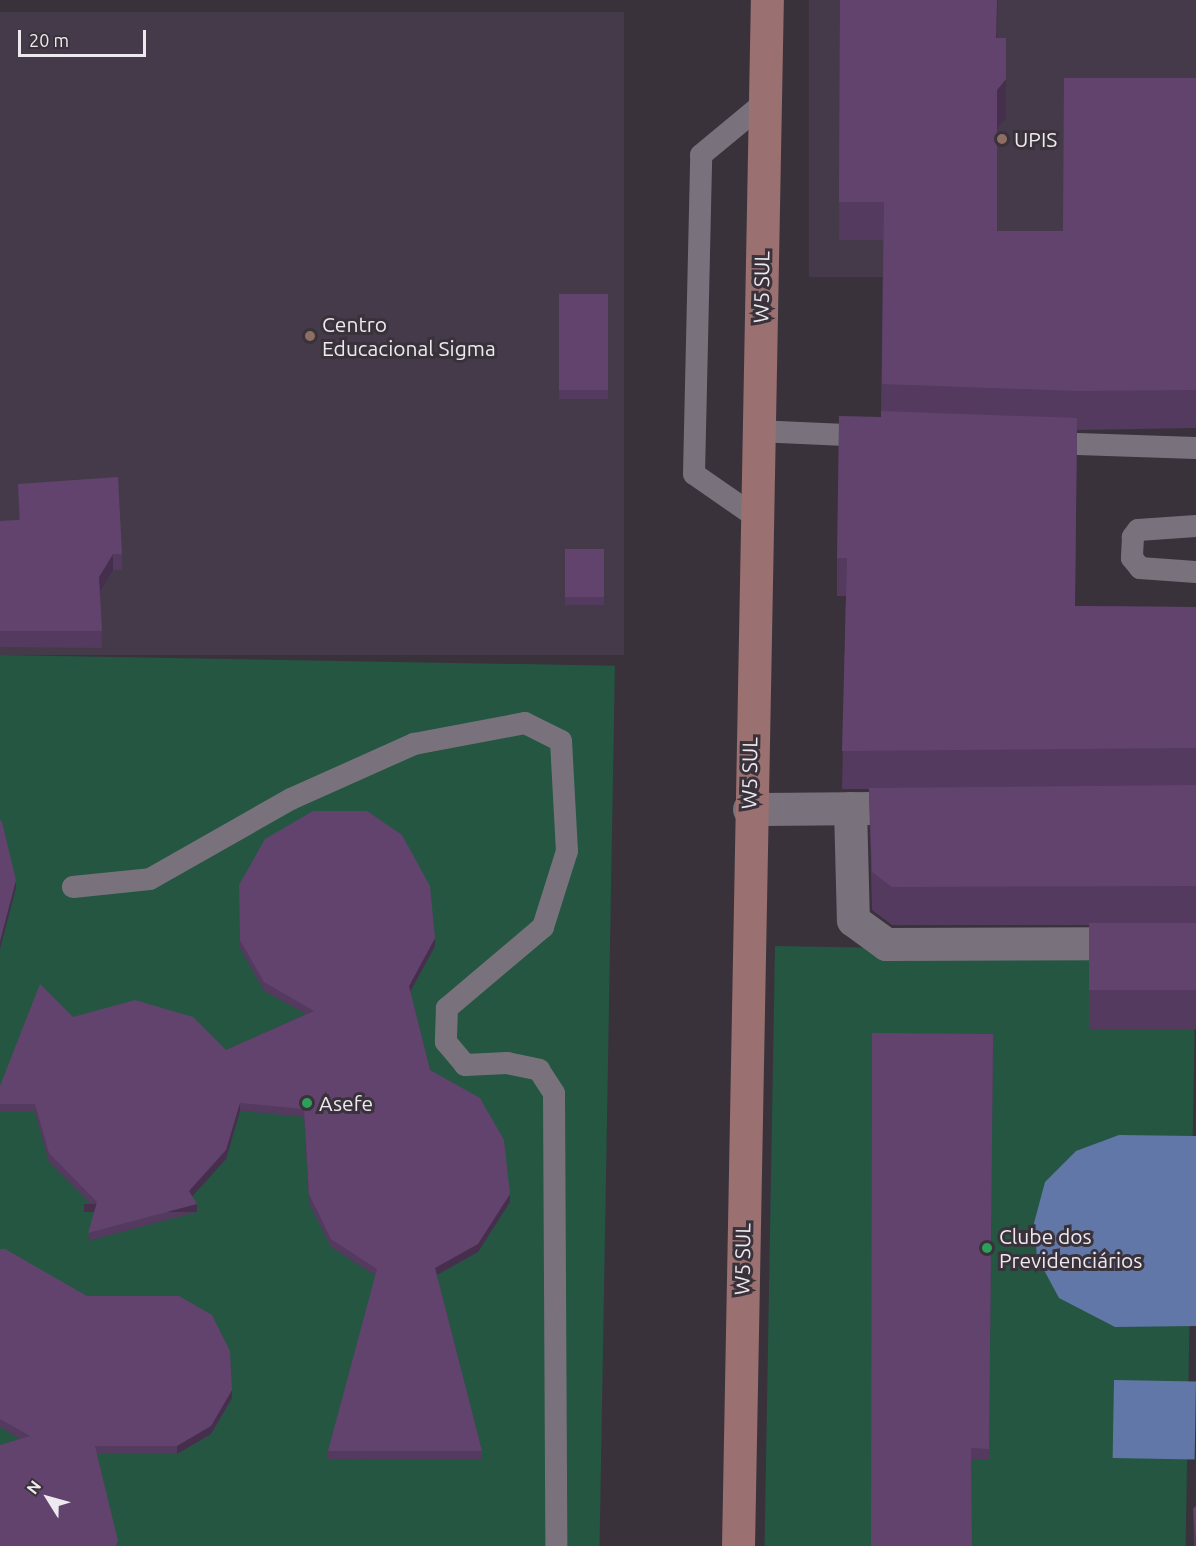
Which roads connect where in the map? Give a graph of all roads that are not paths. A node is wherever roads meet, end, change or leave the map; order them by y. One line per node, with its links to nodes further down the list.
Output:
1 (767, 0): 2 (main road, W5 SUL)
2 (765, 102): 3 (main road, W5 SUL); 7 (lane)
3 (758, 431): 4 (lane); 7 (main road, W5 SUL)
4 (888, 436)
5 (1030, 442): 6 (lane)
6 (1196, 448)
7 (756, 517): 12 (main road, W5 SUL)
8 (1196, 525): 9 (lane)
9 (1196, 572)
10 (910, 807): 11 (street)
11 (850, 808): 12 (street); 14 (street)
12 (748, 809): 16 (main road, W5 SUL)
13 (73, 887): 15 (lane)
14 (1196, 943)
15 (556, 1546)
16 (738, 1546)

